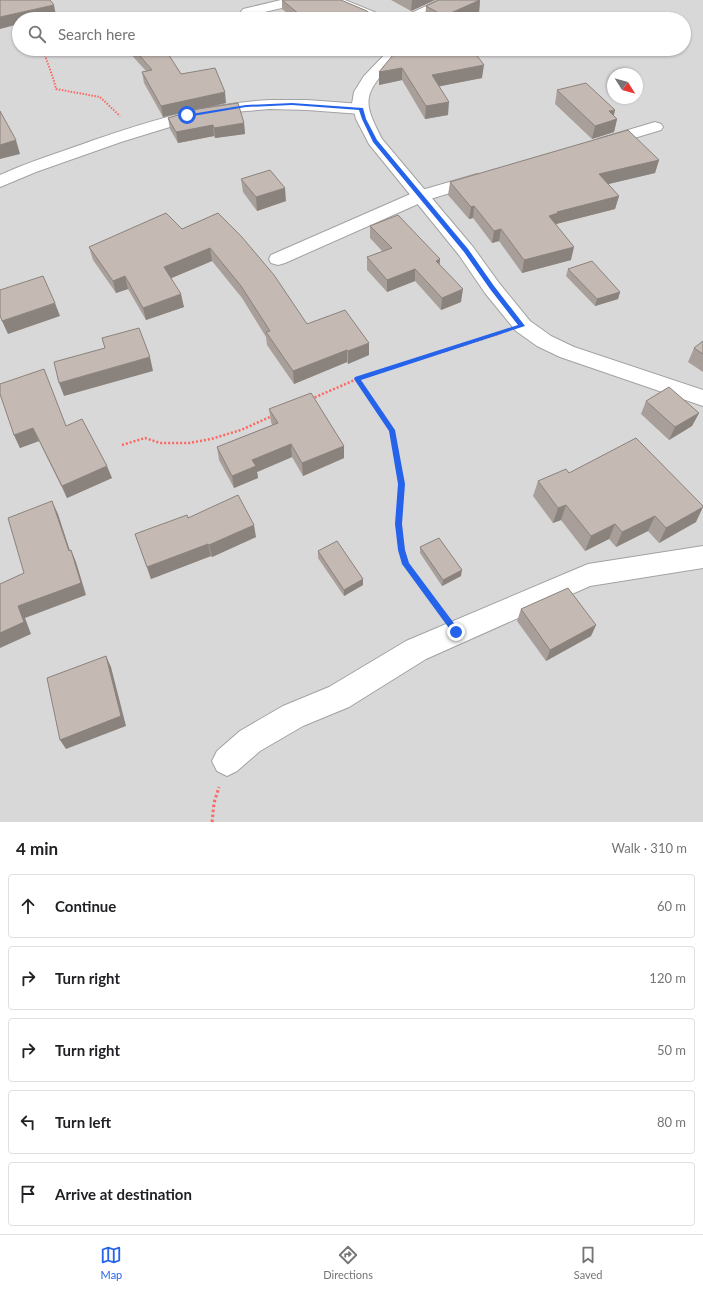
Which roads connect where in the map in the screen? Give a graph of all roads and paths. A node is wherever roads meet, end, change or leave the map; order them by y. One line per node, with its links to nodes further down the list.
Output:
1 (298, 0): 4 (street)
2 (333, 0): 5 (street)
3 (450, 0): 6 (street)
4 (248, 12)
5 (362, 12)
6 (425, 12)
7 (45, 56): 11 (path)
8 (391, 56): 9 (street)
9 (361, 109): 11 (street); 15 (street)
10 (655, 127): 12 (street)
11 (135, 132): 14 (street)
12 (587, 147)
13 (496, 174): 15 (street)
14 (0, 182)
15 (421, 196): 16 (street); 17 (street)
16 (278, 259)
17 (522, 326): 18 (path); 19 (street)
18 (357, 379): 20 (path); 24 (path)
19 (703, 398)
20 (304, 402)
21 (276, 415): 22 (path)
22 (122, 445)
23 (703, 557): 24 (street)
24 (456, 632): 25 (street)
25 (227, 761): 26 (path)
26 (212, 822)

